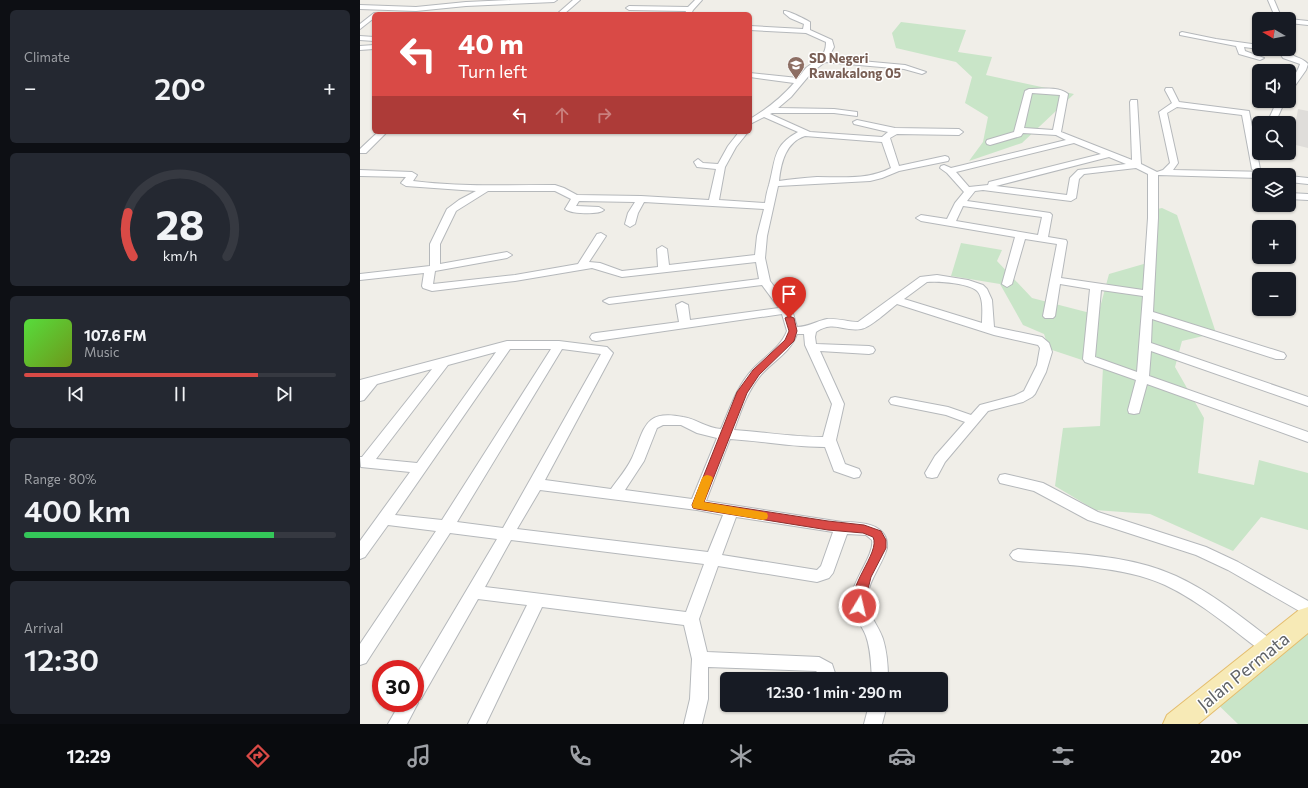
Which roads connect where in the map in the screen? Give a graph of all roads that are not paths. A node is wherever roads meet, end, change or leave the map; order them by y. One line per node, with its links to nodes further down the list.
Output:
1 (554, 0): 6 (street)
2 (577, 0): 12 (street)
3 (699, 0): 13 (street)
4 (1271, 0): 15 (street)
5 (638, 1): 9 (street)
6 (468, 2): 8 (street); 11 (street)
7 (360, 7): 8 (street)
8 (381, 9): 10 (street)
9 (627, 11): 13 (street)
10 (377, 12)
11 (458, 12)
12 (562, 12)
13 (689, 12)
14 (786, 12): 22 (street)
15 (1276, 12)
16 (372, 16): 19 (street)
17 (1296, 21): 18 (street)
18 (1308, 22)
19 (361, 27): 20 (street)
20 (372, 27)
21 (752, 28): 22 (street)
22 (807, 30): 33 (street)
23 (1182, 34): 26 (street)
24 (360, 38): 25 (street)
25 (372, 39)
26 (1239, 44): 27 (street); 32 (street)
27 (1252, 46)
28 (372, 47): 29 (street); 30 (street)
29 (360, 48)
30 (360, 53)
31 (1286, 56): 34 (street)
32 (1260, 58)
33 (824, 60): 35 (street); 37 (street)
34 (1305, 71): 38 (street)
35 (922, 72)
36 (752, 75): 37 (street)
37 (801, 81): 42 (street)
38 (1296, 81)
39 (1169, 90): 41 (street)
40 (1134, 102): 58 (street)
41 (1176, 104): 60 (street); 65 (street)
42 (767, 112): 43 (street); 45 (street); 46 (street)
43 (752, 121)
44 (1018, 130): 48 (street); 48 (street); 53 (street)
45 (895, 131): 47 (street); 51 (street)
46 (805, 132): 51 (street); 69 (street)
47 (959, 132)
48 (1057, 133): 52 (street)
49 (381, 134): 54 (street)
50 (742, 134): 59 (street)
51 (886, 140): 61 (street)
52 (1075, 140): 55 (street); 62 (street)
53 (990, 142)
54 (361, 150): 56 (street)
55 (1110, 154): 58 (street); 70 (street)
56 (360, 160)
57 (698, 162): 59 (street)
58 (1136, 165): 64 (street); 70 (street)
59 (721, 167): 79 (street)
60 (1256, 168)
61 (896, 169): 62 (street); 69 (street)
62 (950, 171): 72 (street)
63 (360, 173): 71 (street)
64 (1154, 173): 65 (street); 98 (street)
65 (1166, 174): 66 (street)
66 (1252, 175)
67 (1296, 179): 68 (street)
68 (1308, 182)
69 (774, 184): 80 (street)
70 (983, 187): 72 (street)
71 (487, 189): 75 (street); 91 (street)
72 (970, 192): 78 (street)
73 (1296, 196): 74 (street)
74 (1308, 197)
75 (576, 198): 76 (street); 76 (street)
76 (619, 199): 77 (street)
77 (641, 199): 79 (street); 83 (street)
78 (960, 203): 82 (street); 86 (street)
79 (713, 204): 80 (street)
80 (769, 206): 89 (street)
81 (921, 218): 82 (street)
82 (950, 223): 84 (street)
83 (630, 224)
84 (1021, 235): 86 (street); 96 (street)
85 (601, 236): 90 (street)
86 (1042, 239): 94 (street)
87 (662, 249): 92 (street)
88 (508, 255): 91 (street)
89 (760, 258): 92 (street); 95 (street)
90 (581, 267): 91 (street); 92 (street)
91 (433, 268): 93 (street)
92 (664, 270)
93 (360, 276)
94 (1055, 280): 97 (street); 104 (street)
95 (765, 281): 100 (street); 102 (street)
96 (1007, 284)
97 (1096, 286): 98 (street); 117 (street)
98 (1148, 294): 103 (street)
99 (895, 300): 106 (street); 106 (street); 107 (street)
100 (609, 301)
101 (682, 305): 105 (street)
102 (786, 310): 105 (street); 108 (street)
103 (1148, 314): 112 (street); 115 (street)
104 (1049, 316)
105 (685, 325): 109 (street)
106 (988, 328): 124 (street)
107 (811, 330): 108 (street); 113 (street)
108 (793, 331): 125 (street)
109 (596, 337)
110 (507, 345): 111 (street); 116 (street); 129 (street)
111 (560, 345): 133 (street); 138 (street)
112 (1146, 345): 117 (street); 122 (street)
113 (812, 347): 114 (street); 127 (street)
114 (869, 350)
115 (1280, 356)
116 (445, 362): 118 (street); 128 (street)
117 (1143, 378): 123 (street); 126 (street)
118 (373, 381): 119 (street); 120 (street)
119 (360, 384)
120 (360, 397)
121 (895, 401): 124 (street)
122 (1308, 402)
123 (1134, 410)
124 (974, 420): 131 (street)
125 (725, 434): 127 (street); 134 (street); 135 (street)
126 (1308, 437)
127 (829, 442): 130 (street)
128 (363, 462): 129 (street)
129 (421, 468): 137 (street)
130 (854, 473)
131 (932, 473)
132 (1005, 479): 146 (street)
133 (536, 484): 134 (street); 140 (street)
134 (615, 494): 135 (street)
135 (697, 505): 136 (street)
136 (731, 511): 139 (street); 143 (street)
137 (384, 520): 138 (street); 141 (street)
138 (446, 527): 140 (street); 150 (street)
139 (842, 528): 143 (street); 153 (street)
140 (507, 534): 143 (street); 144 (street)
141 (360, 553)
142 (1018, 555): 149 (street)
143 (712, 559): 147 (street)
144 (475, 592): 145 (street); 154 (street)
145 (538, 599): 147 (street); 158 (street)
146 (1308, 609)
147 (691, 618): 151 (street)
148 (1308, 618): 149 (main road, Jalan Permata)
149 (1271, 649): 161 (main road, Jalan Permata)
150 (360, 658)
151 (700, 659): 152 (street); 159 (street)
152 (827, 672)
153 (880, 672)
154 (424, 678)
155 (404, 712): 157 (street)
156 (876, 712): 160 (street)
157 (397, 724)
158 (477, 724)
159 (693, 724)
160 (873, 724)
161 (1177, 724)

